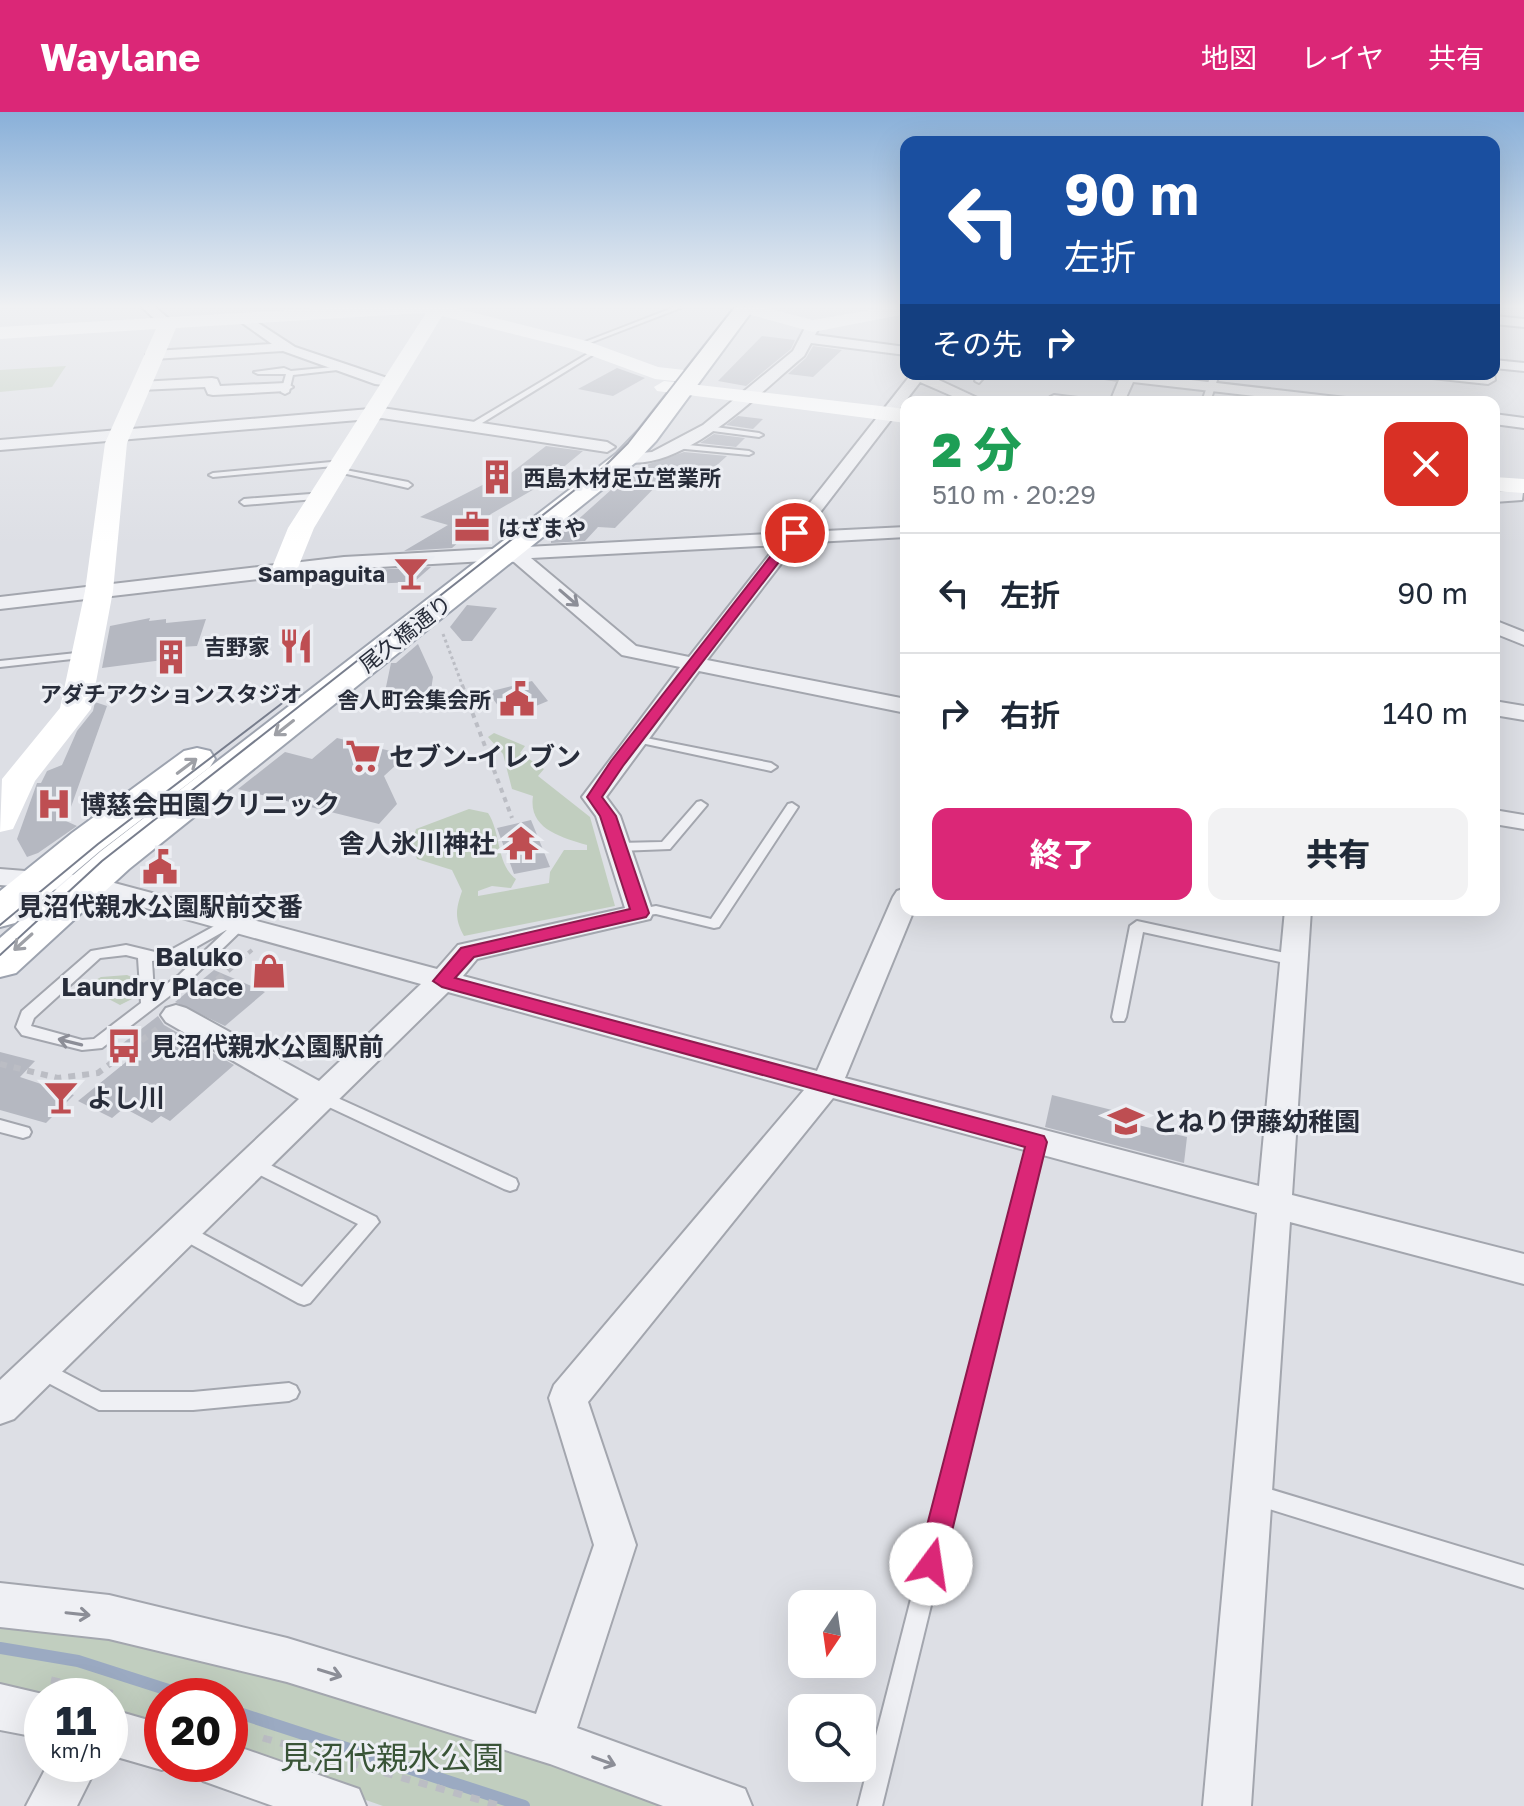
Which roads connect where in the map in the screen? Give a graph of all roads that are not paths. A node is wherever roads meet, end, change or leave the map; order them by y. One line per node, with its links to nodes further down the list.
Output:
1 (140, 386): 20 (street)
2 (212, 386): 3 (street)
3 (265, 386)
4 (390, 386): 14 (street)
5 (531, 386): 18 (lane)
6 (672, 386): 24 (main road, 尾久橋通り)
7 (695, 386): 13 (street)
8 (761, 386): 13 (street)
9 (942, 386): 11 (street)
10 (1256, 386): 12 (street)
11 (965, 396)
12 (1328, 396)
13 (749, 397): 15 (street); 19 (street)
14 (374, 413): 18 (street); 20 (street); 26 (street)
15 (897, 414): 32 (street)
16 (1500, 420): 17 (street)
17 (1524, 423)
18 (471, 426): 24 (street)
19 (708, 428): 21 (lane); 23 (street)
20 (119, 435): 22 (street); 36 (street)
21 (759, 435)
22 (0, 445)
23 (678, 446): 24 (street); 25 (lane)
24 (616, 453): 33 (main road, 尾久橋通り); 34 (main road, 尾久橋通り)
25 (749, 453)
26 (340, 466): 27 (lane); 28 (lane); 29 (street)
27 (213, 475)
28 (408, 485)
29 (324, 496): 30 (lane); 35 (street)
30 (244, 502)
31 (900, 532): 32 (street)
32 (791, 538): 33 (street); 42 (street)
33 (506, 555): 34 (street); 42 (street, one-way to 42); 55 (main road, 尾久橋通り, one-way to 55)
34 (465, 557): 35 (street); 54 (main road, 尾久橋通り, one-way to 34)
35 (284, 570): 36 (street)
36 (99, 591): 37 (street); 40 (street)
37 (0, 603)
38 (1500, 629): 39 (street)
39 (1524, 639)
40 (86, 655): 41 (lane); 51 (street)
41 (0, 664)
42 (692, 666): 43 (street); 46 (street)
43 (900, 705)
44 (1500, 709): 45 (street)
45 (1524, 713)
46 (636, 739): 47 (lane); 53 (street)
47 (771, 767)
48 (701, 805): 53 (lane)
49 (792, 807): 58 (lane)
50 (1500, 818): 52 (street)
51 (0, 821)
52 (1524, 822)
53 (618, 847): 58 (street)
54 (18, 879): 55 (street); 57 (main road, 尾久橋通り)
55 (88, 884): 60 (street); 63 (main road, 尾久橋通り, one-way to 63)
56 (900, 911): 67 (street)
57 (0, 913)
58 (640, 913): 64 (street)
59 (1298, 916): 62 (street)
60 (234, 924): 61 (lane); 64 (street); 65 (lane)
61 (145, 955): 65 (lane); 65 (lane, one-way to 61)
62 (1294, 960): 66 (lane); 74 (street)
63 (0, 962)
64 (442, 981): 67 (street); 68 (street)
65 (162, 1010): 68 (street)
66 (1119, 1017)
67 (827, 1084): 71 (street); 85 (street)
68 (320, 1096): 72 (street); 73 (lane)
69 (0, 1126): 70 (lane)
70 (23, 1132)
71 (1036, 1142): 74 (street); 91 (lane)
72 (252, 1163): 75 (street); 75 (lane)
73 (510, 1184)
74 (1276, 1204): 76 (street); 80 (street)
75 (182, 1231): 77 (street)
76 (1524, 1269)
77 (39, 1368): 78 (lane); 79 (street)
78 (289, 1392)
79 (0, 1406)
80 (1253, 1494): 81 (lane); 92 (street)
81 (1524, 1577)
82 (0, 1605): 85 (street, one-way to 85)
83 (24, 1701): 84 (street)
84 (0, 1707)
85 (550, 1741): 90 (street, one-way to 90)
86 (248, 1756): 89 (street)
87 (64, 1782): 88 (street)
88 (50, 1806)
89 (342, 1806)
90 (728, 1806)
91 (870, 1806)
92 (1227, 1806)

